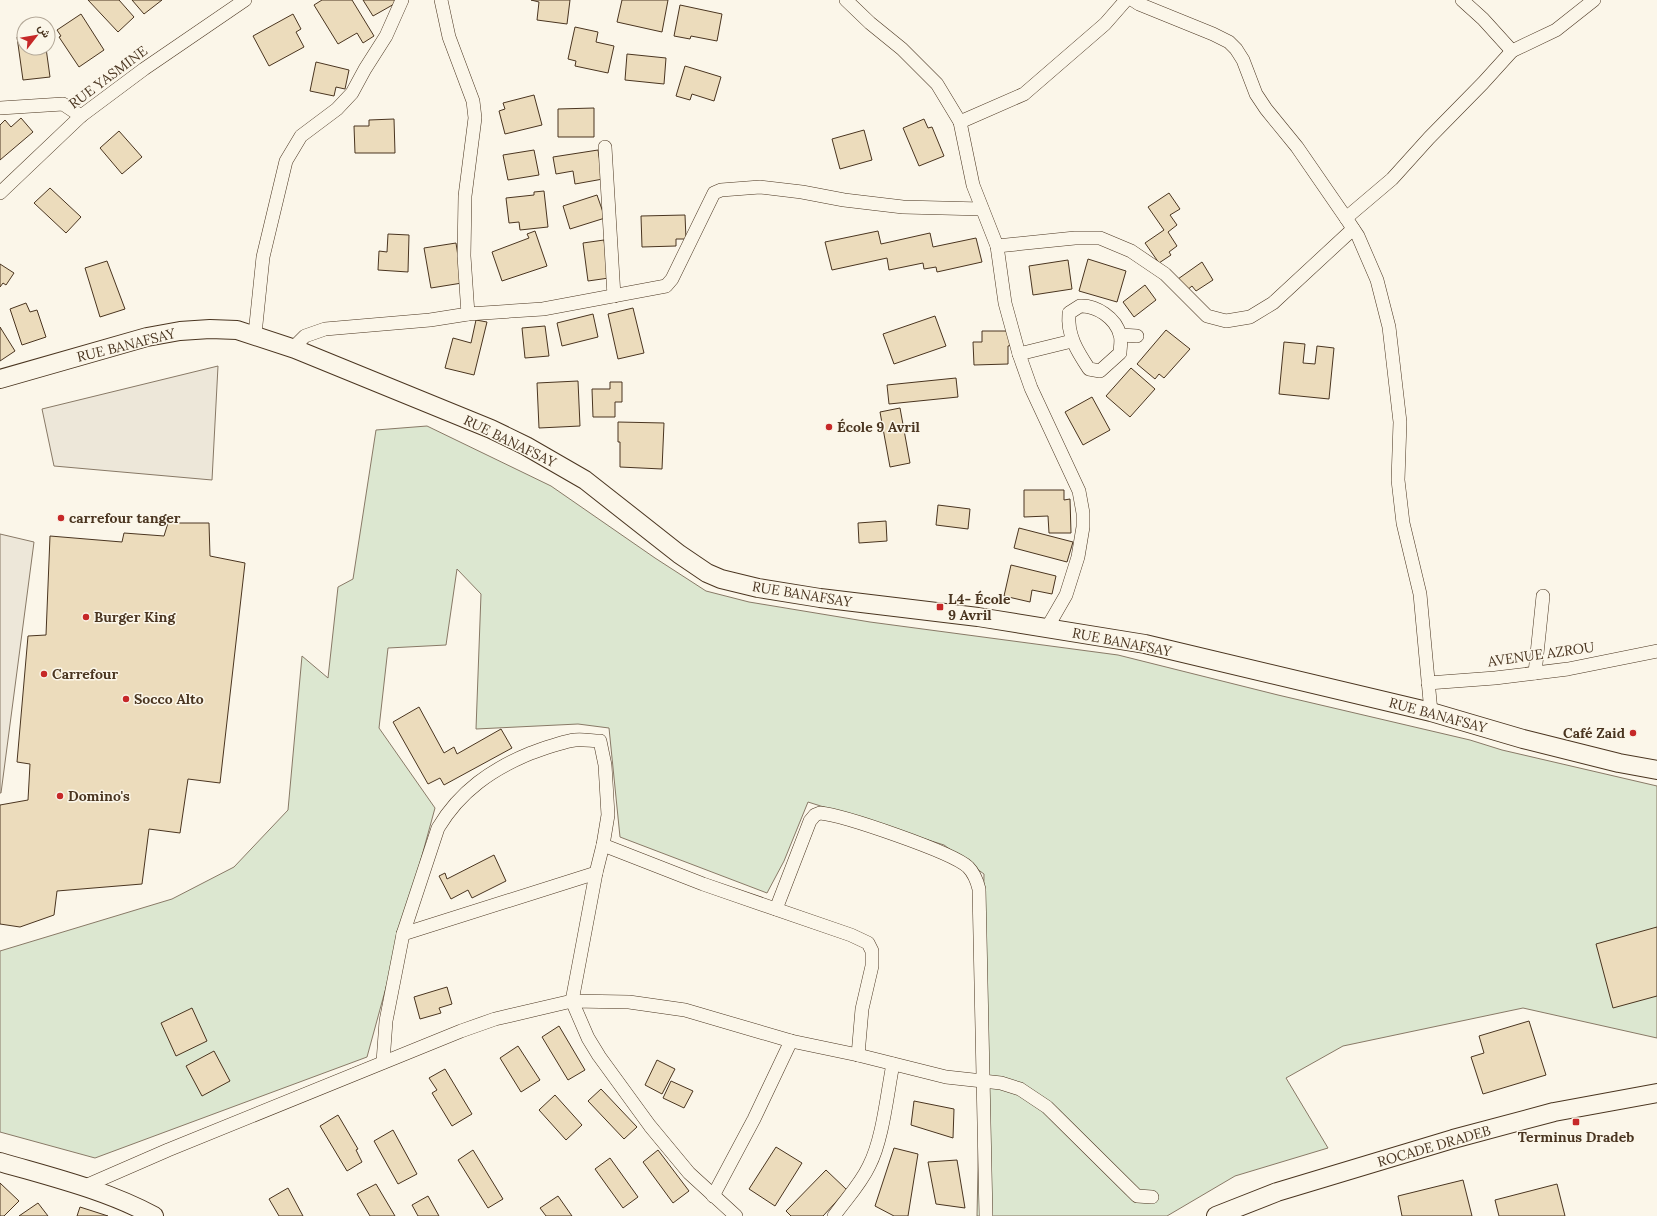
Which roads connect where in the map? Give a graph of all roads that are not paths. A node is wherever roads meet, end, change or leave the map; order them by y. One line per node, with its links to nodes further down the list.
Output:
1 (245, 0): 11 (street, RUE YASMINE)
2 (402, 0): 20 (street)
3 (441, 0): 19 (street)
4 (846, 0): 12 (street)
5 (1126, 0): 12 (street)
6 (1133, 0): 16 (street)
7 (1462, 0): 9 (street)
8 (1594, 0): 9 (street)
9 (1512, 51): 16 (street)
10 (0, 108): 11 (street)
11 (80, 116): 14 (street, RUE YASMINE)
12 (960, 122): 15 (street)
13 (605, 147): 18 (street)
14 (0, 193)
15 (982, 209): 17 (street); 18 (street)
16 (1350, 223): 17 (street); 31 (street)
17 (997, 246): 25 (street)
18 (614, 296): 19 (street)
19 (468, 314): 24 (street)
20 (255, 334): 24 (main road, RUE BANAFSAY); 26 (main road, RUE BANAFSAY)
21 (1121, 335): 22 (street); 23 (street); 23 (street)
22 (1137, 336)
23 (1072, 341): 25 (street)
24 (295, 349): 28 (main road, RUE BANAFSAY)
25 (1019, 354): 28 (street)
26 (0, 379)
27 (1543, 596): 30 (street)
28 (1047, 628): 32 (main road, RUE BANAFSAY)
29 (1657, 651): 30 (street, AVENUE AZROU)
30 (1535, 673): 31 (street, AVENUE AZROU)
31 (1428, 683): 32 (street)
32 (1431, 712): 33 (main road, RUE BANAFSAY)
33 (1657, 770)
34 (603, 845): 35 (street); 36 (street); 37 (street)
35 (596, 873): 37 (street); 38 (street)
36 (776, 909): 40 (street); 43 (street)
37 (403, 934): 41 (street)
38 (572, 1001): 39 (street); 41 (street); 47 (street)
39 (791, 1041): 40 (street); 47 (street)
40 (858, 1055): 42 (street)
41 (383, 1062): 46 (street)
42 (893, 1064): 43 (street); 51 (street)
43 (982, 1082): 48 (street); 52 (street)
44 (1657, 1093): 53 (main road, ROCADE DRADEB)
45 (0, 1162): 46 (main road)
46 (83, 1187): 49 (main road)
47 (713, 1196): 50 (street)
48 (1152, 1197)
49 (154, 1216)
50 (736, 1216)
51 (834, 1216)
52 (986, 1216)
53 (1216, 1216)

